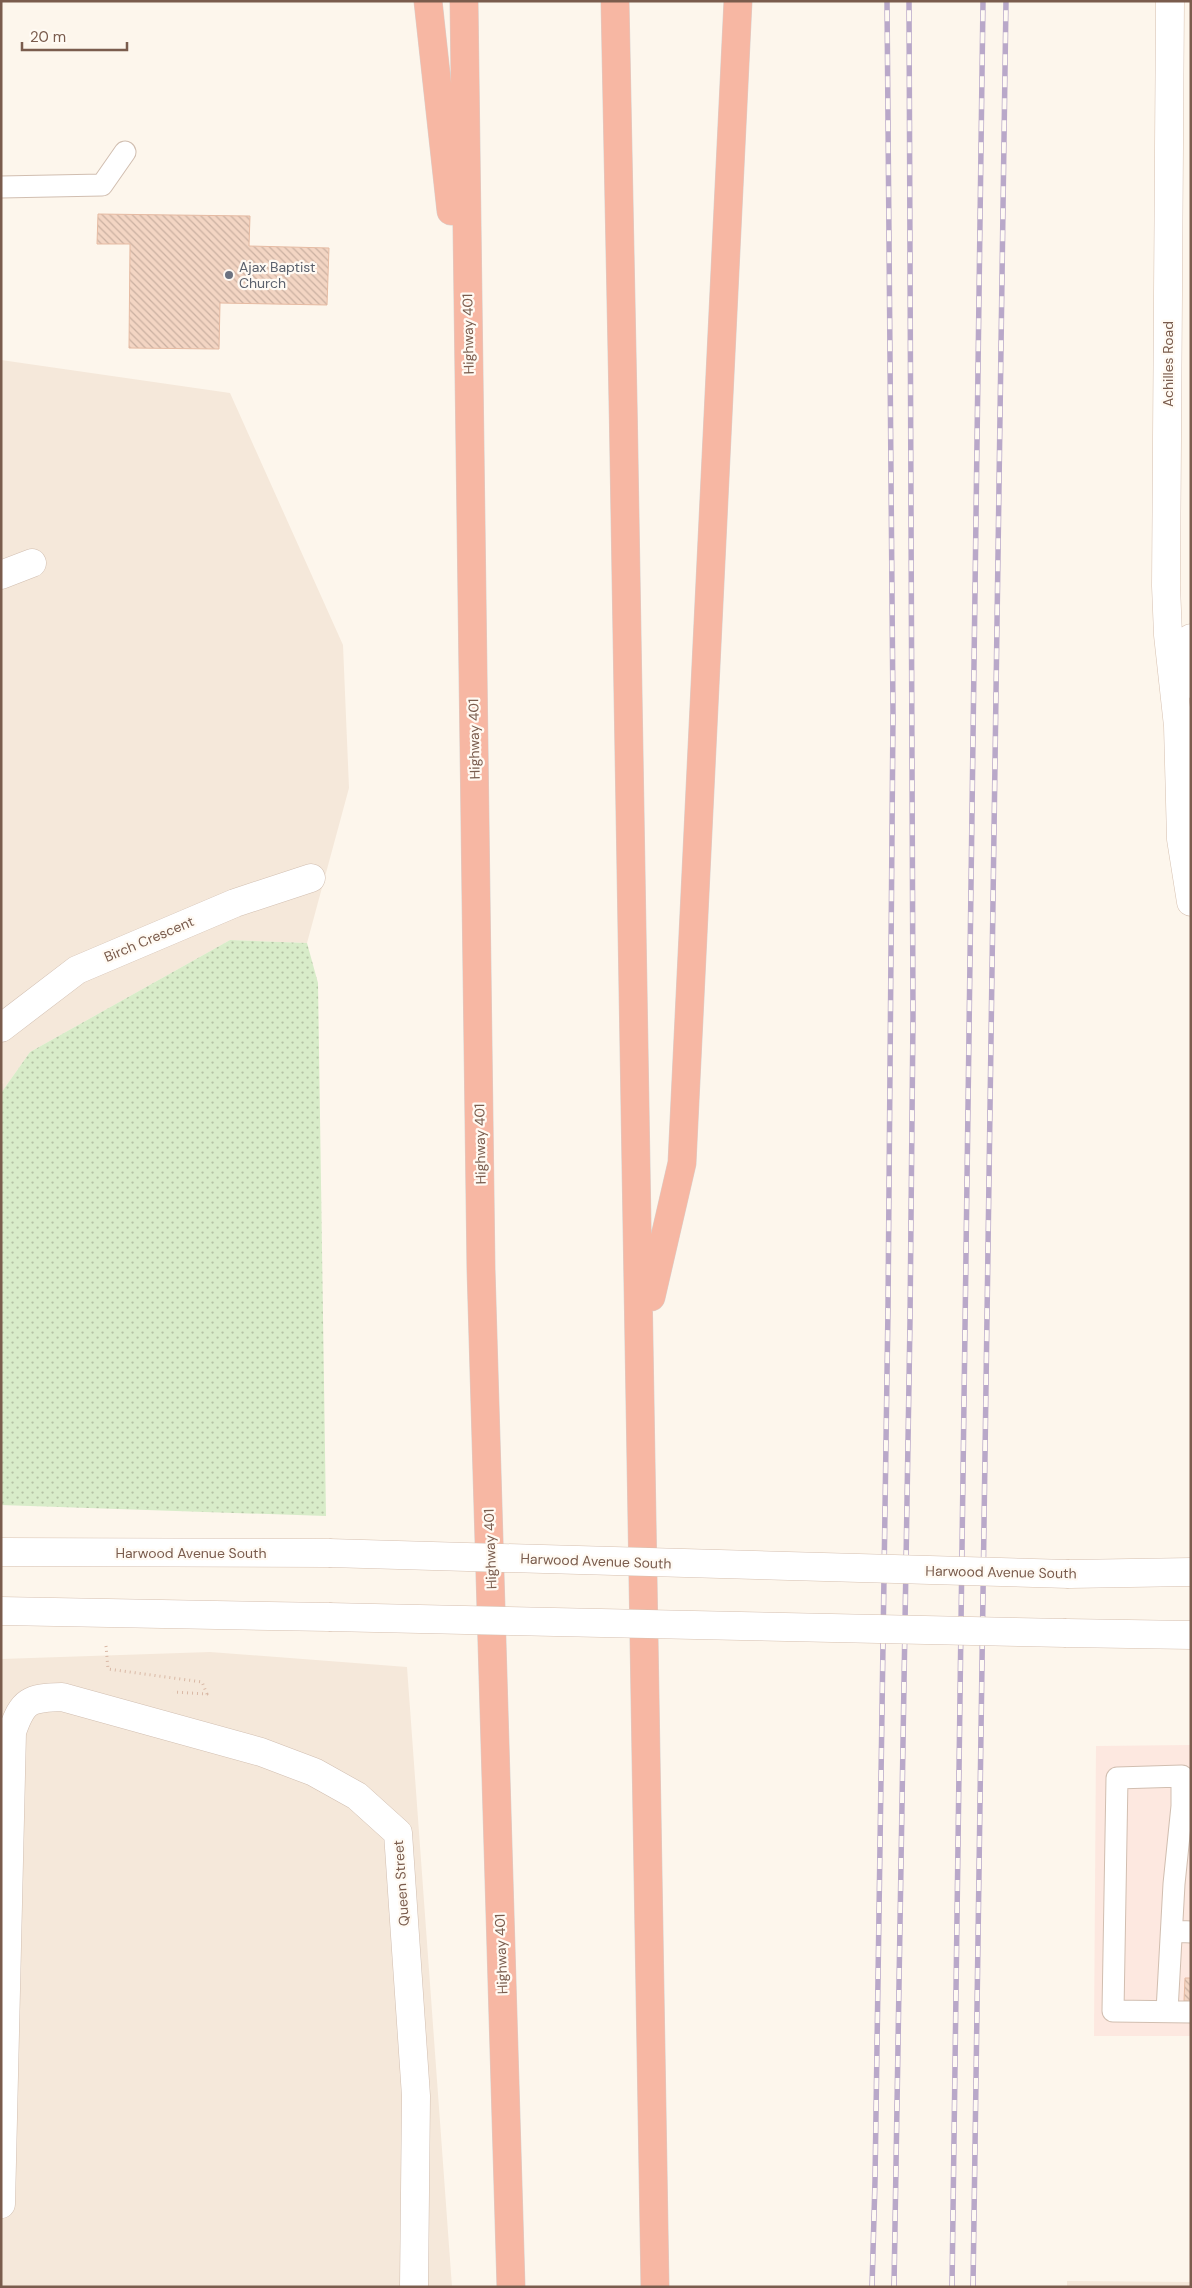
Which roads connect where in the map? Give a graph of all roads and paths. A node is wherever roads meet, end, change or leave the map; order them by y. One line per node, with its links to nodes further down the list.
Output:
1 (428, 1): 8 (highway)
2 (464, 1): 8 (highway, Highway 401)
3 (615, 1): 16 (highway)
4 (738, 1): 16 (highway)
5 (1170, 1): 12 (street, Achilles Road)
6 (125, 152): 7 (lane)
7 (1, 187)
8 (469, 376): 30 (highway, Highway 401)
9 (32, 563): 10 (street)
10 (1, 575)
11 (1191, 638): 12 (street, Achilles Road)
12 (1185, 726): 14 (street, Achilles Road)
13 (311, 878): 15 (street, Birch Crescent)
14 (1191, 902)
15 (1, 1028)
16 (642, 1337): 31 (highway)
17 (1, 1552): 18 (street, Harwood Avenue South, bridge)
18 (1191, 1572)
19 (1, 1611): 20 (street, bridge)
20 (1191, 1635)
21 (105, 1643): 22 (path)
22 (170, 1692)
23 (1186, 1806): 24 (lane); 26 (lane)
24 (1182, 1884): 25 (lane)
25 (1181, 1932): 26 (lane)
26 (1166, 2011): 27 (lane)
27 (1191, 2012)
28 (1, 2204): 29 (street, Queen Street)
29 (414, 2287)
30 (511, 2287)
31 (655, 2287)

